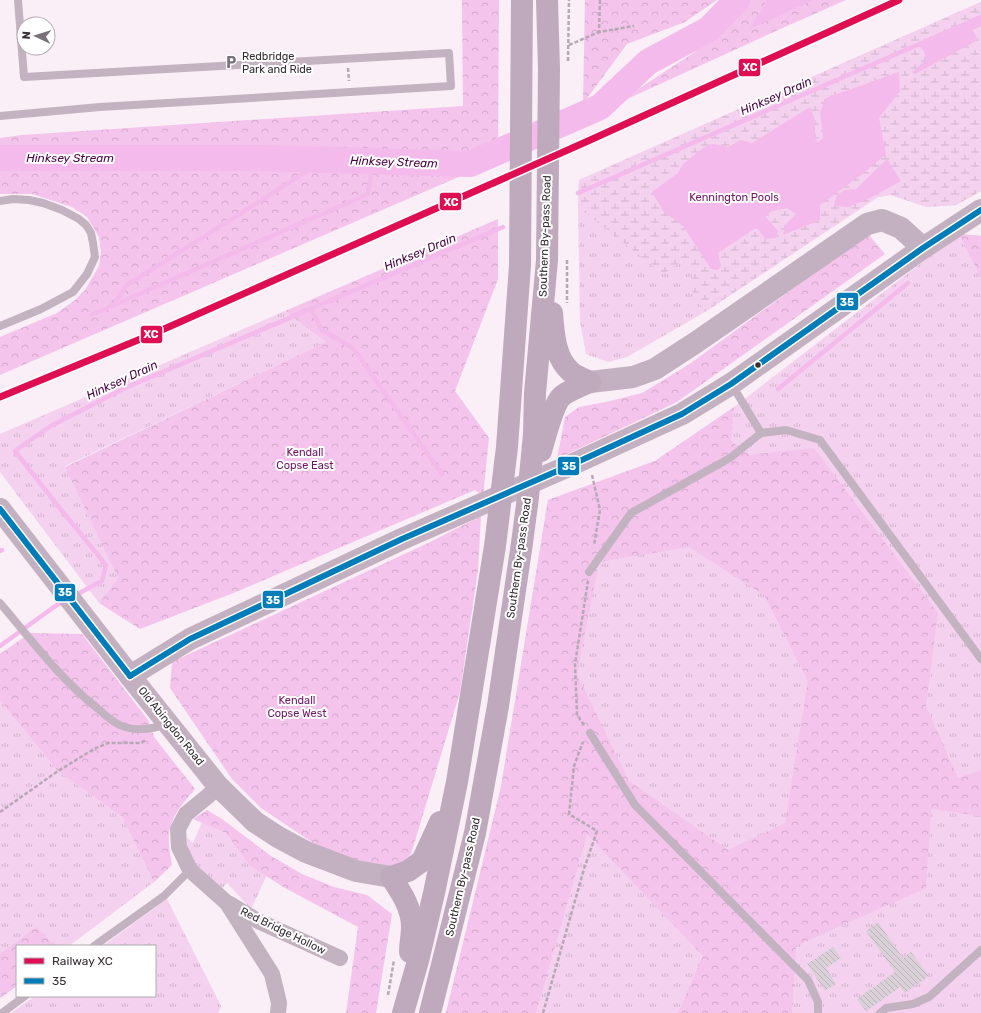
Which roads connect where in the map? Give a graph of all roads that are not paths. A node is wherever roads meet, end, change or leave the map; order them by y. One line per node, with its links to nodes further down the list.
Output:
1 (18, 0): 4 (lane)
2 (522, 0): 21 (highway)
3 (547, 0): 8 (highway, Southern By-pass Road)
4 (0, 116)
5 (0, 202): 9 (lane)
6 (981, 210): 7 (street)
7 (923, 248): 10 (street); 11 (street)
8 (557, 259): 10 (highway); 12 (highway, Southern By-pass Road)
9 (0, 326)
10 (590, 382): 12 (highway)
11 (731, 384): 13 (lane); 18 (street)
12 (541, 433): 33 (highway, Southern By-pass Road)
13 (761, 433): 15 (lane); 17 (lane)
14 (0, 509): 18 (street, Old Abingdon Road)
15 (589, 572)
16 (0, 603): 19 (lane)
17 (981, 659)
18 (130, 676): 19 (street, Old Abingdon Road)
19 (168, 722): 22 (street, Old Abingdon Road)
20 (589, 731): 34 (lane)
21 (457, 782): 24 (highway); 30 (highway)
22 (218, 786): 23 (street, Red Bridge Hollow); 24 (street, Old Abingdon Road)
23 (190, 870): 25 (street, Red Bridge Hollow); 26 (lane)
24 (391, 877): 30 (highway)
25 (227, 902): 28 (street, Red Bridge Hollow); 32 (street, Red Bridge Hollow)
26 (95, 945)
27 (981, 950): 35 (lane)
28 (340, 958)
29 (24, 997): 31 (lane)
30 (398, 1006)
31 (2, 1013)
32 (278, 1013)
33 (430, 1013)
34 (818, 1013)
35 (880, 1013)

